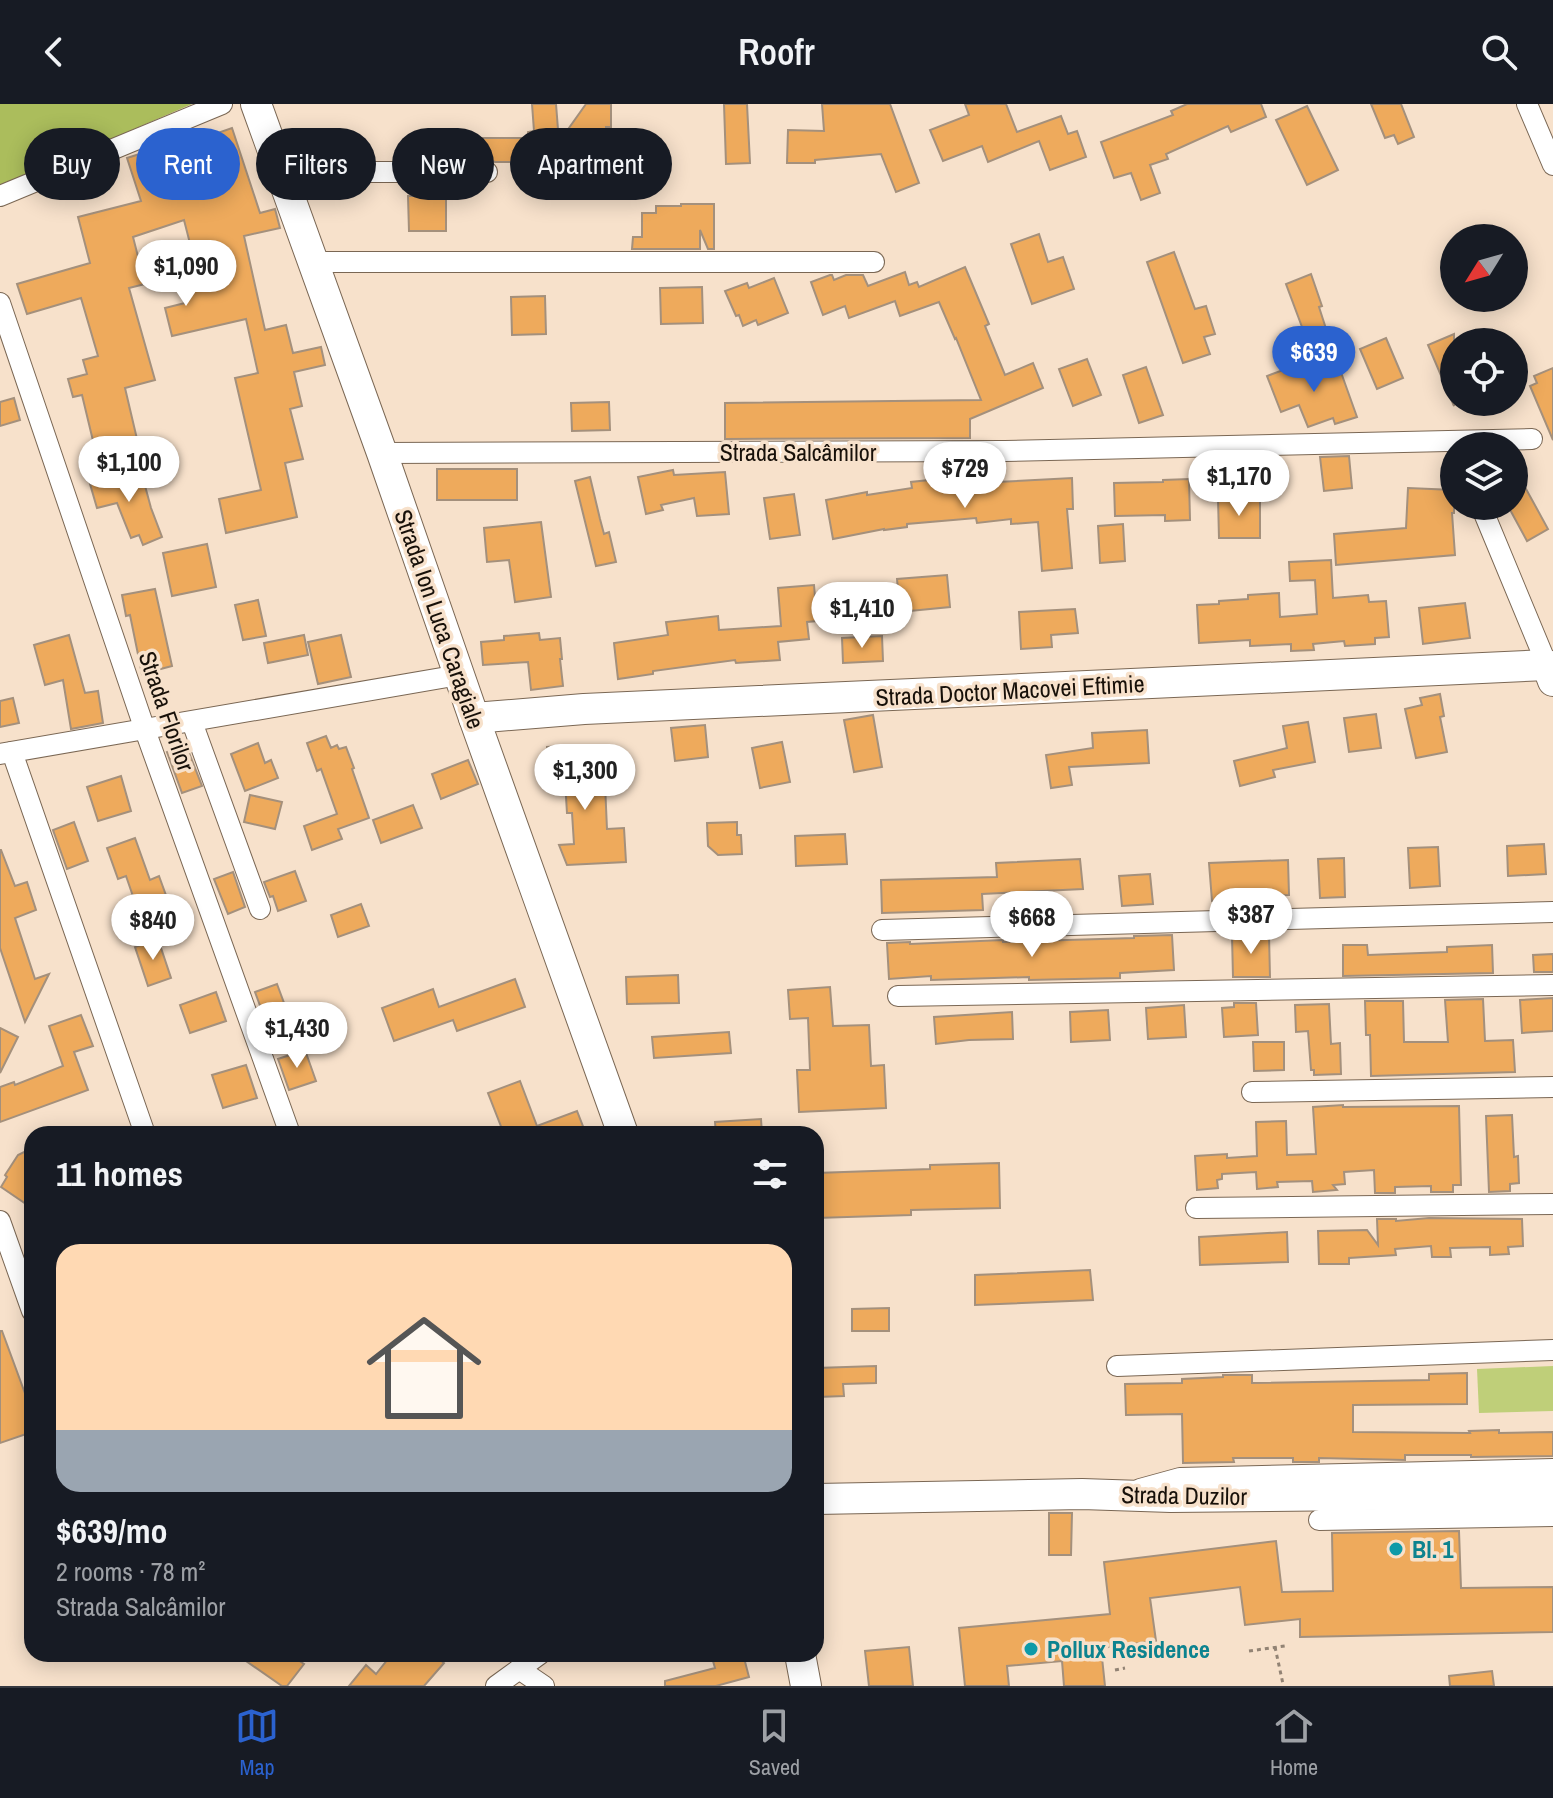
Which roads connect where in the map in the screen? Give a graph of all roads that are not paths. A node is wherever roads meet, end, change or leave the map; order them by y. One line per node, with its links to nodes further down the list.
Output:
1 (256, 104): 4 (street, Strada Ion Luca Caragiale)
2 (1527, 104): 5 (street)
3 (212, 106): 6 (street)
4 (265, 128)
5 (1553, 165)
6 (0, 196)
7 (291, 200): 8 (street, Strada Ion Luca Caragiale)
8 (314, 262): 9 (street); 14 (street, Strada Ion Luca Caragiale)
9 (874, 262)
10 (0, 303): 20 (street, Strada Florilor)
11 (1528, 439): 12 (street, Strada Salcâmilor)
12 (1532, 439)
13 (1440, 444): 14 (street, Strada Salcâmilor)
14 (382, 453): 17 (street, Strada Ion Luca Caragiale)
15 (1487, 520): 16 (street)
16 (1550, 673): 18 (street, Strada Doctor Macovei Eftimie)
17 (459, 675): 18 (street, Strada Ion Luca Caragiale); 19 (street)
18 (474, 718): 31 (street, Strada Ion Luca Caragiale)
19 (192, 722): 20 (street); 22 (street)
20 (145, 730): 21 (street); 30 (street, Strada Florilor)
21 (6, 753): 29 (street)
22 (260, 909)
23 (1553, 912): 24 (street)
24 (882, 930)
25 (1553, 985): 26 (street)
26 (898, 996)
27 (1553, 1087): 28 (street)
28 (1252, 1092)
29 (142, 1126)
30 (287, 1126)
31 (620, 1126)
32 (1553, 1204): 33 (street)
33 (1196, 1208)
34 (0, 1221): 35 (street)
35 (24, 1288)
36 (1553, 1350): 37 (street)
37 (1117, 1366)
38 (1553, 1469): 40 (street)
39 (1553, 1493): 40 (street, Strada Duzilor)
40 (1121, 1494): 41 (street, Strada Duzilor)
41 (824, 1499)
42 (1553, 1516): 43 (street)
43 (1319, 1520)
44 (529, 1662): 46 (street)
45 (802, 1662): 49 (street)
46 (519, 1669): 47 (street); 48 (street)
47 (496, 1686)
48 (544, 1686)
49 (806, 1686)

